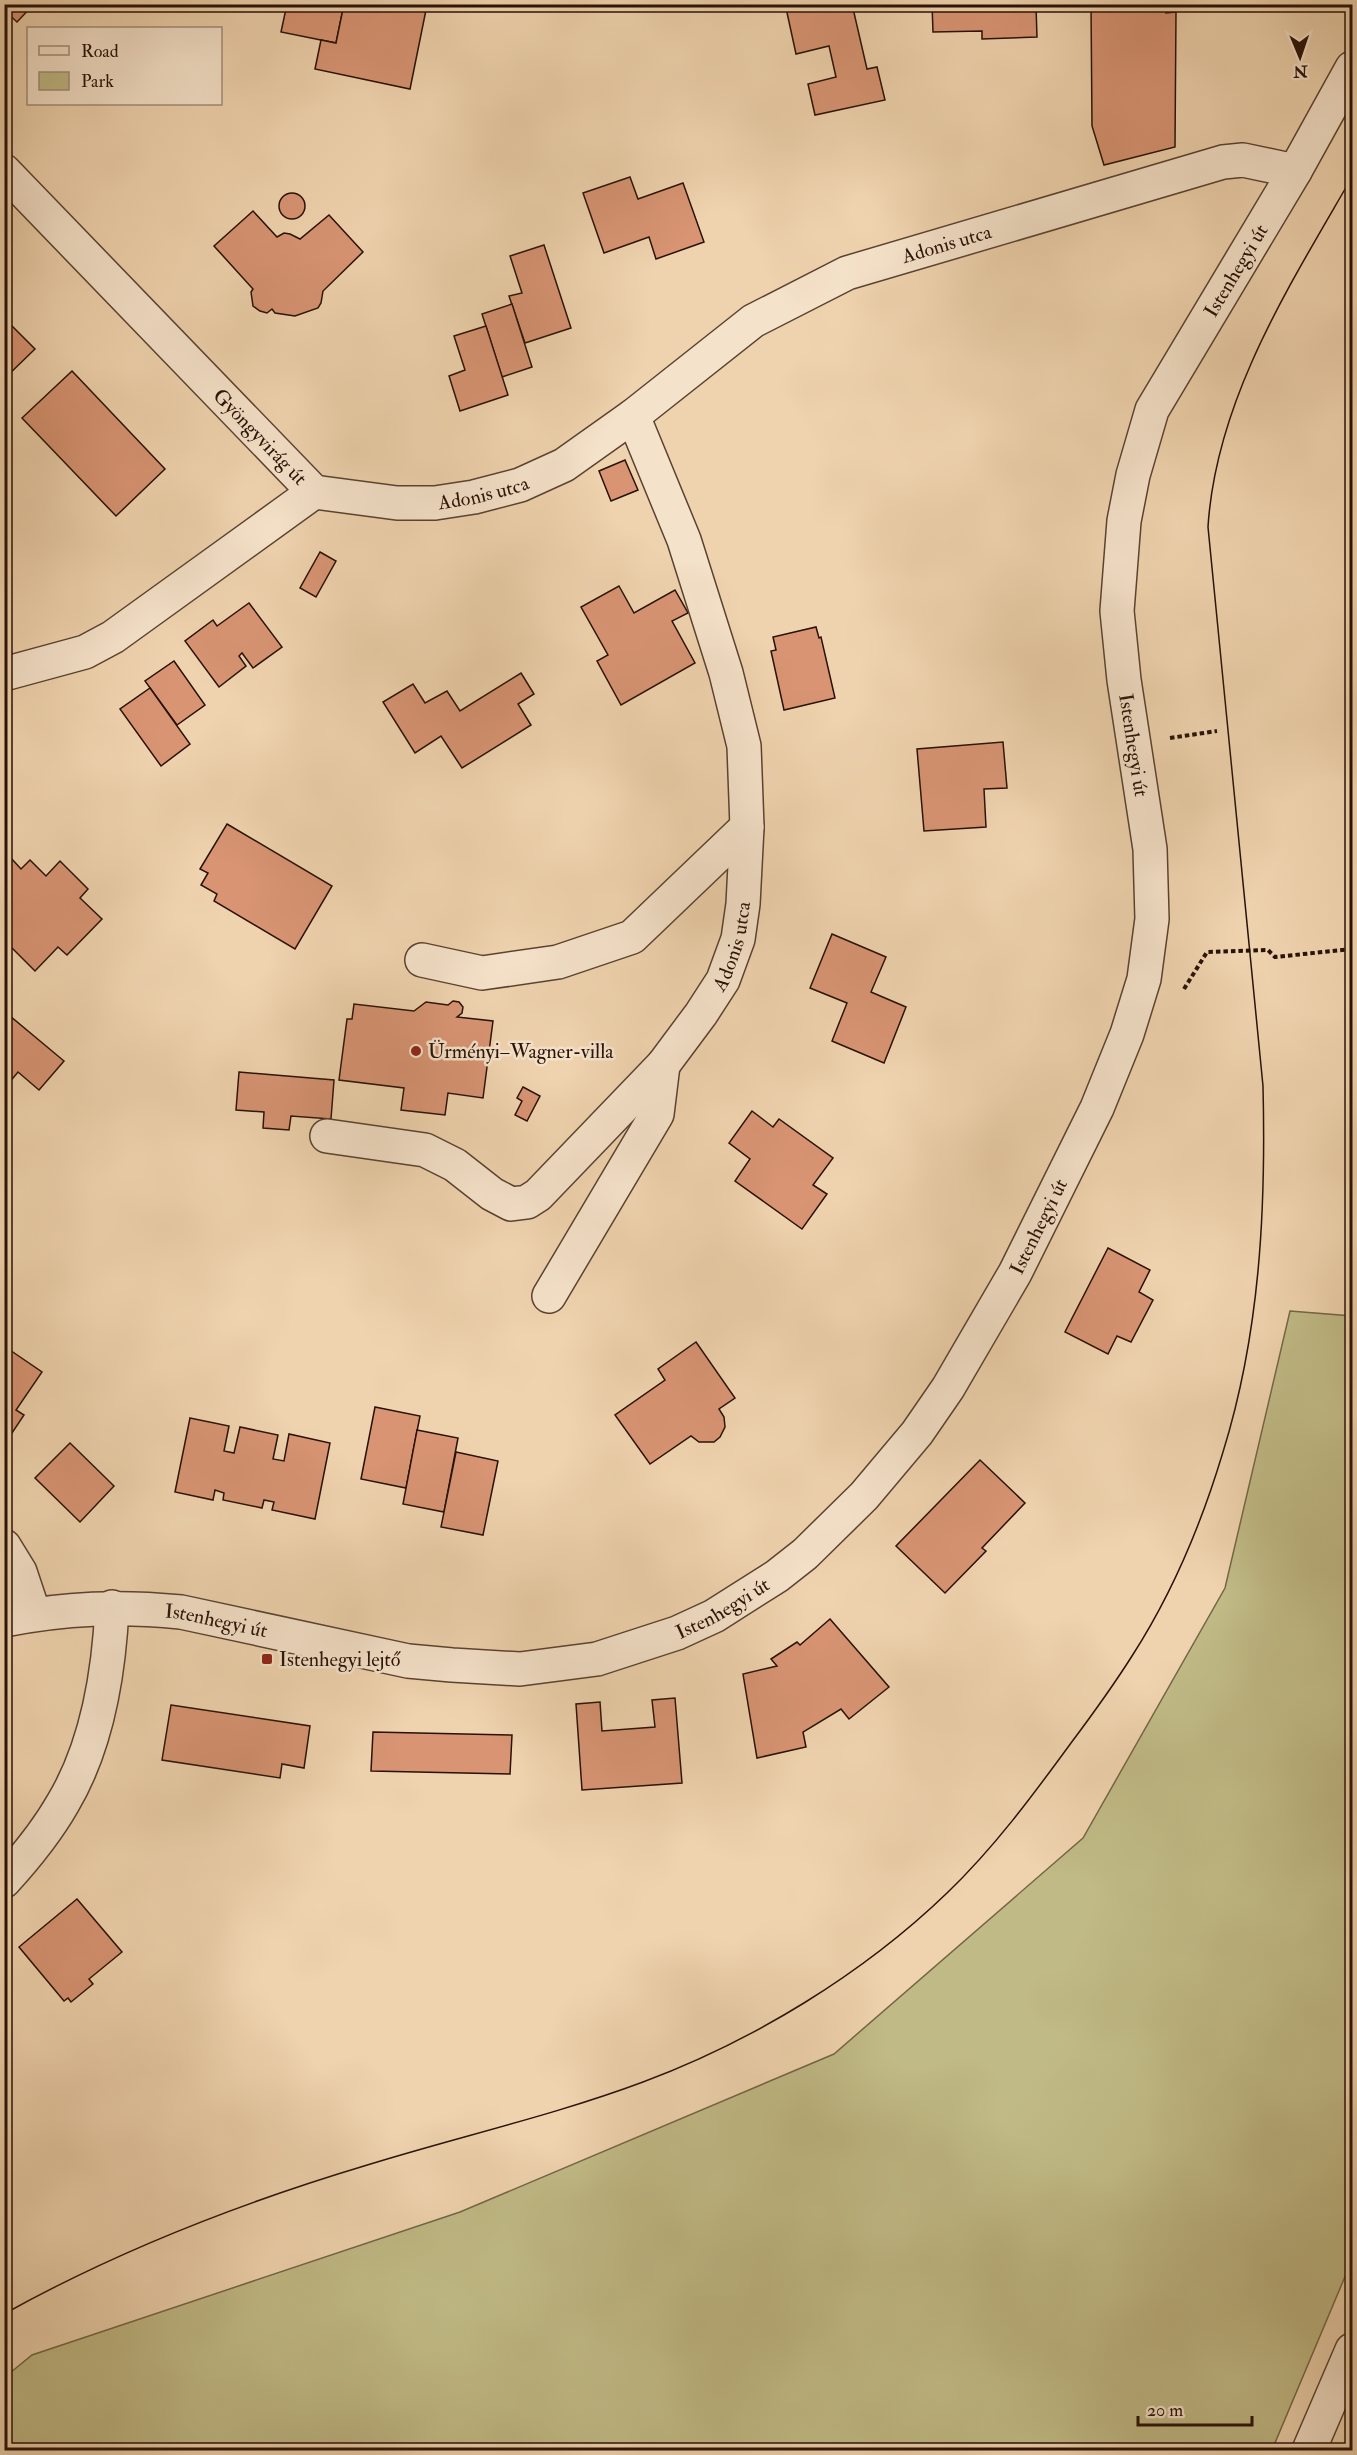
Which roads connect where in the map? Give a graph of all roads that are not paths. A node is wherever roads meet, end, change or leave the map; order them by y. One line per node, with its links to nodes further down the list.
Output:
1 (1353, 68): 3 (street, Istenhegyi út)
2 (4, 171): 5 (street, Gyöngyvirág út)
3 (1294, 171): 4 (street, Adonis utca); 13 (street, Istenhegyi út)
4 (633, 416): 5 (street, Adonis utca); 7 (street, Adonis utca)
5 (314, 492): 6 (street, Gyöngyvirág út)
6 (4, 674)
7 (747, 827): 8 (street); 9 (street, Adonis utca)
8 (422, 960)
9 (663, 1065): 10 (street, Adonis utca); 11 (street)
10 (327, 1136)
11 (549, 1296)
12 (4, 1546): 14 (street)
13 (112, 1607): 14 (street, Istenhegyi út); 15 (street)
14 (19, 1617)
15 (4, 1881)
16 (1353, 2350): 17 (street)
17 (1309, 2451)

